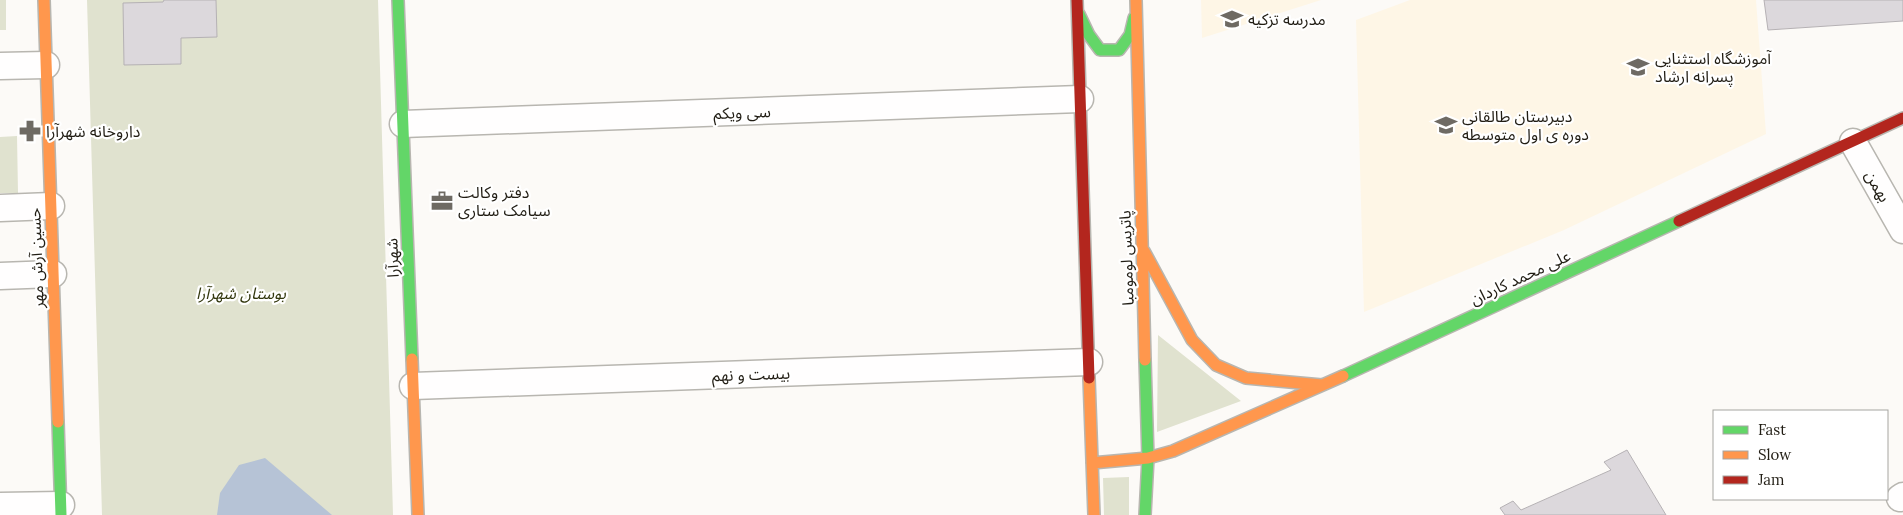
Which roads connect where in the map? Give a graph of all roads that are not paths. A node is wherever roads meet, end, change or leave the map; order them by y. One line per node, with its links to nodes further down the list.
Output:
1 (44, 0): 5 (main road, حسین آرش مهر)
2 (398, 0): 9 (main road, شهرآرا)
3 (1077, 5): 4 (main road); 7 (main road)
4 (1136, 5): 14 (main road, پاتریس لومومبا)
5 (46, 65): 6 (street); 11 (main road, حسین آرش مهر)
6 (0, 66)
7 (1080, 99): 9 (street, سی ویکم); 17 (main road)
8 (1903, 118): 10 (main road, علی محمد کاردان)
9 (403, 124): 19 (main road, شهرآرا)
10 (1853, 142): 13 (street, بهمن); 18 (main road, علی محمد کاردان)
11 (51, 206): 12 (street); 15 (main road, حسین آرش مهر)
12 (0, 208)
13 (1903, 230)
14 (1142, 247): 18 (main road); 20 (main road, پاتریس لومومبا)
15 (53, 274): 16 (street); 23 (main road, حسین آرش مهر)
16 (0, 276)
17 (1089, 362): 19 (street, بیست و نهم); 21 (main road)
18 (1324, 385): 20 (main road, علی محمد کاردان)
19 (413, 386): 24 (main road, شهرآرا)
20 (1148, 458): 21 (main road, علی محمد کاردان); 26 (main road, پاتریس لومومبا)
21 (1092, 463): 25 (main road)
22 (0, 506): 23 (street)
23 (61, 510)
24 (418, 515)
25 (1094, 515)
26 (1145, 515)

